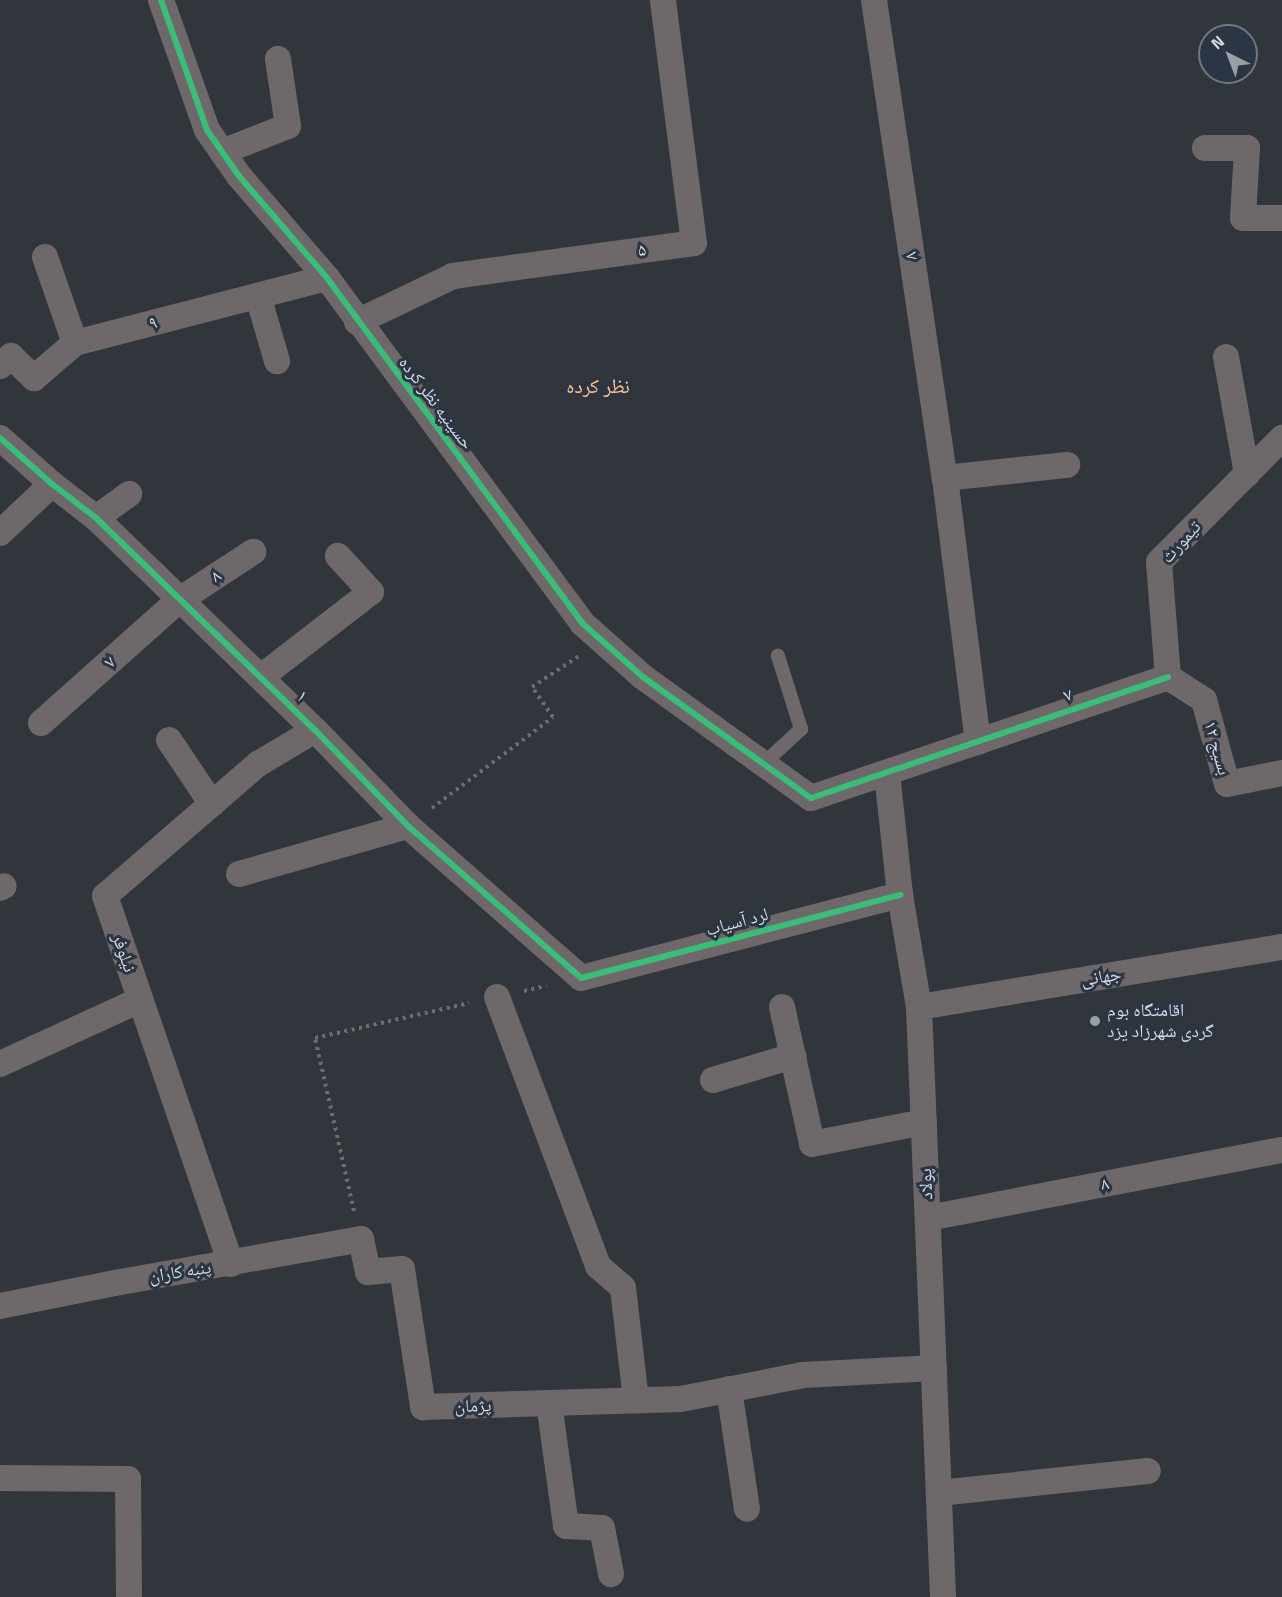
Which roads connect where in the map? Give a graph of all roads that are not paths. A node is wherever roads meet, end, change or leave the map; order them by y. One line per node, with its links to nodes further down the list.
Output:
1 (161, 0): 6 (street, حسینیه نظر کرده)
2 (663, 0): 11 (street, ۵)
3 (874, 0): 20 (street, ۷)
4 (278, 59): 6 (street)
5 (1205, 148): 7 (street)
6 (222, 152): 9 (street, حسینیه نظر کرده)
7 (1282, 218)
8 (45, 257): 12 (street)
9 (327, 278): 10 (street, ۹); 11 (street, حسینیه نظر کرده)
10 (258, 296): 12 (street, ۹); 14 (street)
11 (357, 322): 35 (street, حسینیه نظر کرده)
12 (75, 343): 15 (street, ۹)
13 (1226, 357): 19 (street)
14 (277, 361)
15 (0, 366)
16 (0, 438): 21 (street, ۱)
17 (1282, 438): 19 (street, تیمورث)
18 (1067, 465): 20 (street)
19 (1247, 474): 30 (street, تیمورث)
20 (945, 478): 34 (street, ۷)
21 (52, 484): 23 (street, ۱); 24 (street)
22 (129, 494): 23 (street)
23 (96, 518): 27 (street, ۱)
24 (0, 533)
25 (254, 552): 27 (street, ۸)
26 (338, 556): 29 (street)
27 (178, 601): 29 (street, ۱); 31 (street, ۷)
28 (778, 656): 35 (lane)
29 (261, 676): 32 (street, ۱)
30 (1168, 677): 34 (street, ۷); 37 (street, بسیج ۱۲)
31 (41, 723)
32 (315, 730): 38 (street, نیلوفر); 39 (street, ۱)
33 (169, 740): 38 (street)
34 (978, 742): 36 (street)
35 (763, 765): 36 (street, حسینیه نظر کرده)
36 (887, 772): 41 (street, پولاد)
37 (1282, 773)
38 (212, 804): 45 (street, نیلوفر)
39 (408, 826): 40 (street); 43 (street, ۱)
40 (239, 874)
41 (900, 895): 43 (street, لرد آسیاب); 47 (street, پولاد)
42 (1282, 947): 47 (street, جهانی)
43 (581, 978)
44 (497, 997): 59 (street)
45 (140, 1000): 49 (street); 55 (street, نیلوفر)
46 (782, 1007): 48 (street)
47 (919, 1007): 51 (street, پولاد)
48 (793, 1056): 50 (street); 51 (street)
49 (0, 1064)
50 (713, 1080)
51 (924, 1122): 53 (street, پولاد)
52 (1282, 1150): 53 (street, ۸)
53 (928, 1218): 57 (street, پولاد)
54 (361, 1239): 55 (street, پنبه کاران); 60 (street, پژمان)
55 (231, 1264): 56 (street, پنبه کاران)
56 (0, 1306)
57 (934, 1368): 58 (street, پژمان); 63 (street, پولاد)
58 (729, 1389): 59 (street, پژمان); 64 (street)
59 (636, 1400): 60 (street, پژمان)
60 (549, 1403): 65 (street)
61 (1148, 1471): 63 (street)
62 (0, 1478): 66 (street)
63 (939, 1493): 67 (street, پولاد)
64 (747, 1509)
65 (611, 1574)
66 (129, 1597)
67 (943, 1597)

